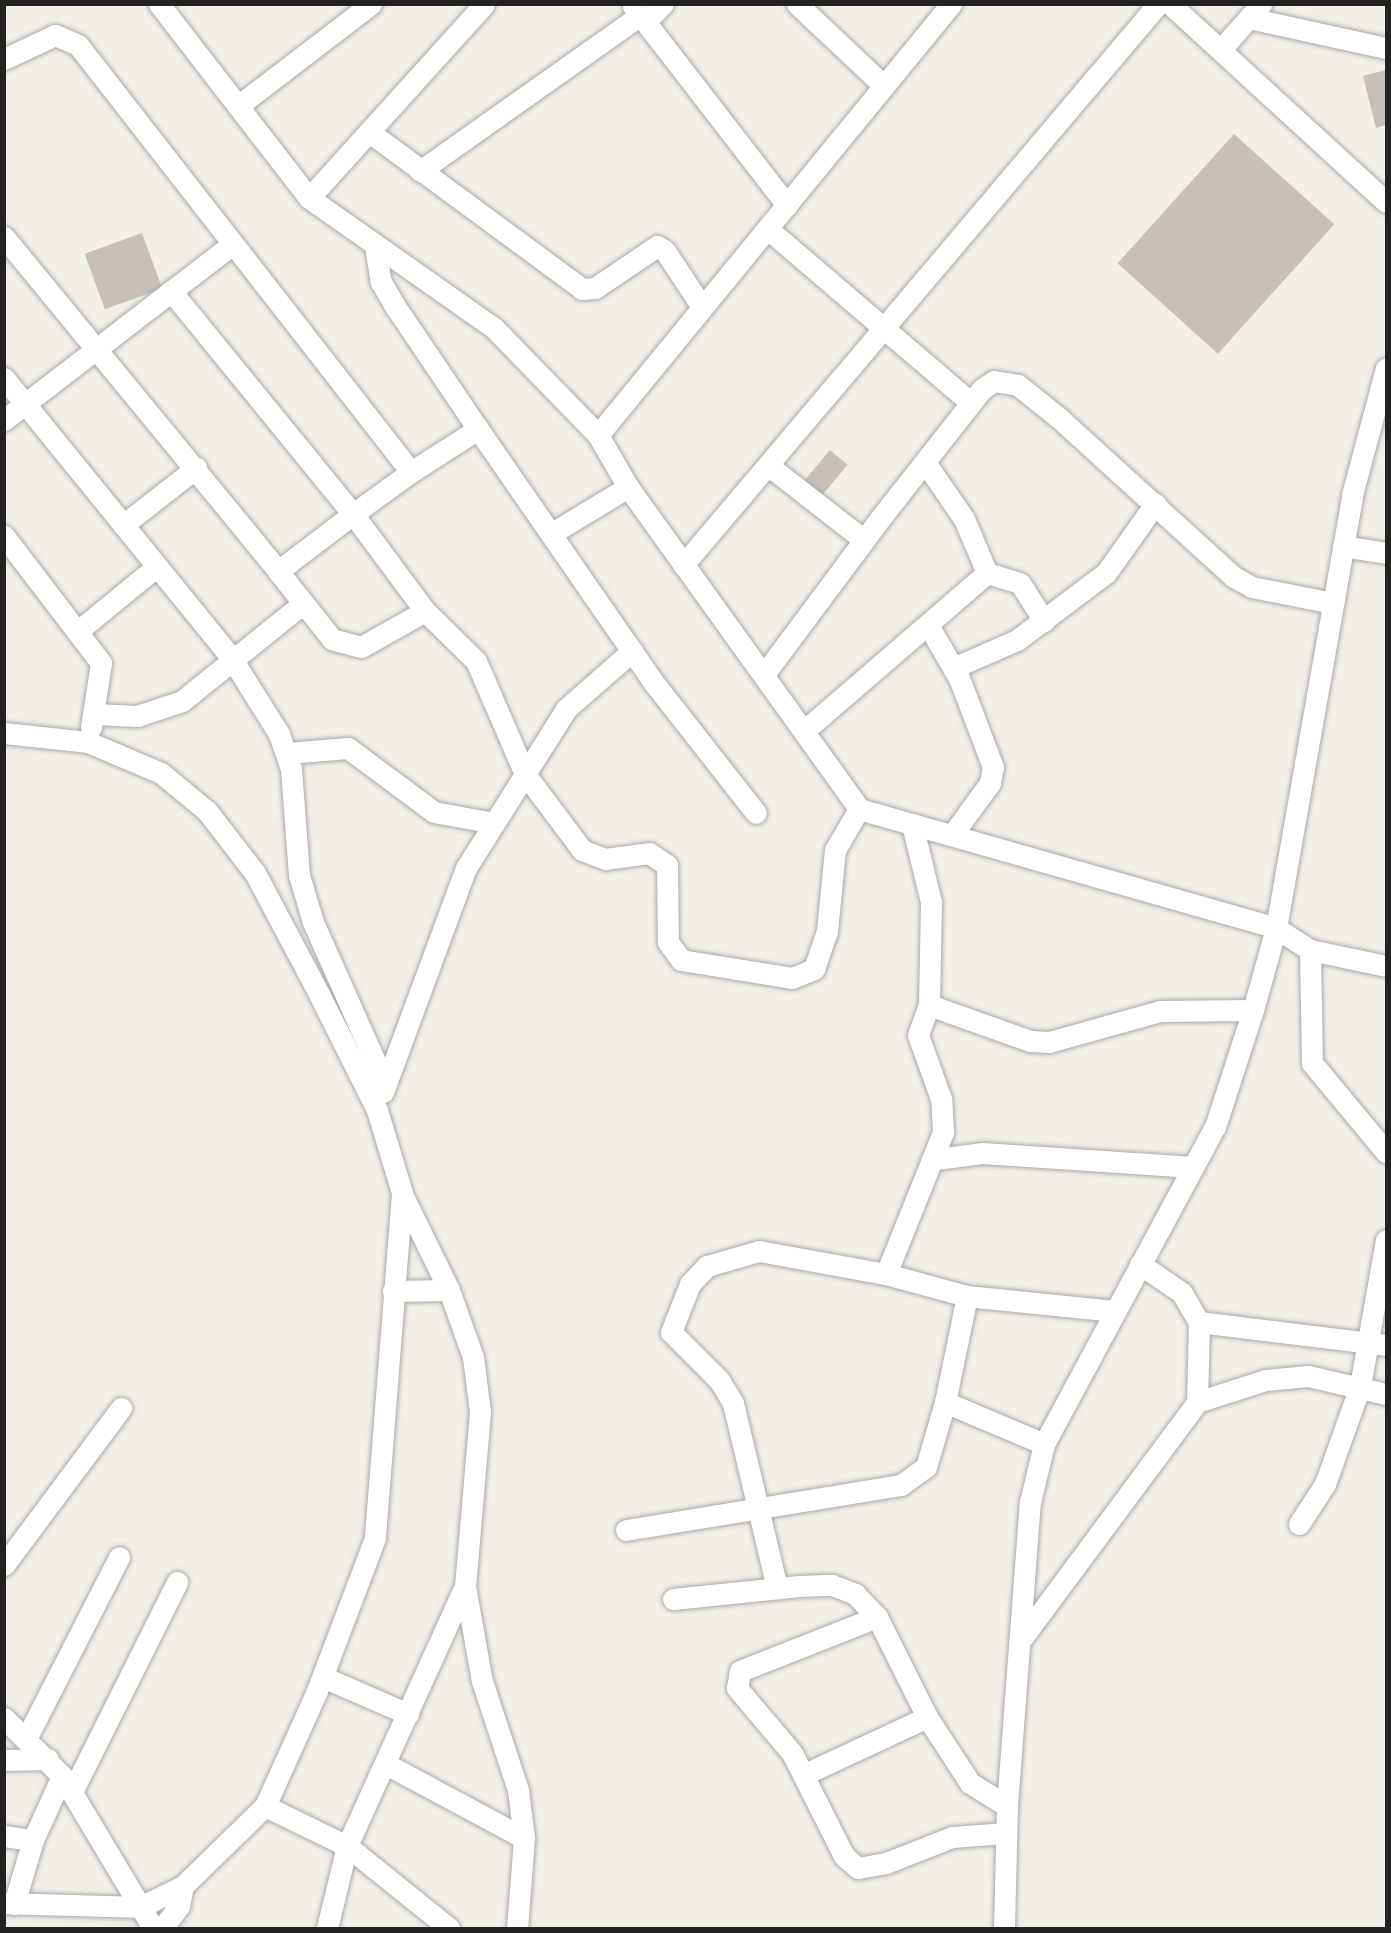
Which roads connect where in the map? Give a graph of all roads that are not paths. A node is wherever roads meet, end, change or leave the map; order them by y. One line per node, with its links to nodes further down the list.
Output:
1 (159, 4): 16 (street)
2 (371, 4): 16 (street)
3 (484, 4): 10 (street)
4 (663, 4): 11 (street)
5 (797, 4): 15 (street)
6 (951, 4): 15 (street)
7 (1158, 4): 28 (street)
8 (1170, 4): 12 (street)
9 (1255, 11): 12 (street); 13 (street)
10 (464, 12): 17 (street)
11 (639, 14): 18 (street); 21 (street)
12 (1222, 48): 20 (street)
13 (1386, 48)
14 (4, 59): 24 (street)
15 (884, 85): 21 (street)
16 (238, 106): 19 (street)
17 (372, 134): 18 (street); 19 (street)
18 (420, 171): 27 (street)
19 (309, 198): 25 (street)
20 (1386, 201)
21 (787, 205): 22 (street)
22 (768, 229): 27 (street); 28 (street)
23 (4, 237): 29 (street)
24 (230, 246): 26 (street); 40 (street)
25 (375, 246): 35 (street); 36 (street)
26 (171, 291): 29 (street); 43 (street)
27 (702, 307): 36 (street)
28 (884, 332): 32 (street); 38 (street)
29 (99, 347): 33 (street); 39 (street)
30 (1386, 368): 48 (street)
31 (4, 378): 33 (street)
32 (971, 403): 37 (street); 42 (street)
33 (25, 404): 34 (street); 44 (street)
34 (4, 420)
35 (478, 429): 40 (street); 45 (street)
36 (598, 435): 41 (street)
37 (925, 462): 47 (street); 53 (street)
38 (769, 466): 47 (street); 50 (street)
39 (196, 468): 44 (street); 52 (street)
40 (411, 472): 43 (street)
41 (627, 487): 45 (street); 50 (street)
42 (1155, 504): 54 (street); 57 (street)
43 (353, 514): 52 (street); 56 (street)
44 (123, 525): 51 (street)
45 (552, 533): 60 (street)
46 (4, 536): 59 (street)
47 (864, 540): 63 (street)
48 (1343, 546): 49 (street); 54 (street)
49 (1386, 553)
50 (683, 565): 63 (street)
51 (157, 566): 59 (street); 61 (street)
52 (278, 571): 55 (street)
53 (987, 573): 57 (street); 58 (street)
54 (1333, 603): 75 (street)
55 (301, 605): 56 (street); 61 (street)
56 (425, 611): 69 (street)
57 (1044, 621): 62 (street)
58 (929, 627): 62 (street); 65 (street)
59 (78, 631): 64 (street)
60 (632, 651): 69 (street); 71 (street)
61 (232, 659): 64 (street); 68 (street)
62 (953, 668): 74 (street)
63 (765, 672): 65 (street)
64 (94, 714): 67 (street)
65 (805, 730): 70 (street)
66 (4, 733): 67 (street)
67 (88, 742): 81 (street)
68 (287, 753): 72 (street); 80 (street)
69 (525, 774): 70 (street); 72 (street)
70 (859, 809): 73 (street)
71 (756, 813)
72 (494, 823): 80 (street)
73 (912, 824): 74 (street); 78 (street)
74 (952, 835): 75 (street)
75 (1276, 928): 76 (street); 79 (street)
76 (1310, 950): 77 (street); 82 (street)
77 (1386, 966)
78 (929, 1005): 79 (street); 83 (street)
79 (1253, 1010): 84 (street)
80 (385, 1084): 81 (street)
81 (377, 1110): 85 (street)
82 (1386, 1152)
83 (936, 1159): 84 (street); 88 (street)
84 (1194, 1167): 87 (street)
85 (402, 1193): 89 (street); 90 (street)
86 (1386, 1240): 94 (street)
87 (1140, 1264): 92 (street); 93 (street)
88 (886, 1274): 91 (street); 101 (street)
89 (449, 1290): 90 (street); 107 (street)
90 (393, 1291): 112 (street)
91 (967, 1296): 92 (street); 97 (street)
92 (1114, 1311): 100 (street)
93 (1199, 1322): 94 (street); 98 (street)
94 (1378, 1344): 95 (street)
95 (1360, 1386): 96 (street); 98 (street); 102 (street)
96 (1386, 1394)
97 (945, 1402): 100 (street); 101 (street)
98 (1197, 1402): 111 (street)
99 (122, 1408): 105 (street)
100 (1044, 1444): 111 (street)
101 (759, 1508): 103 (street); 108 (street)
102 (1299, 1524)
103 (626, 1530)
104 (119, 1557): 116 (street)
105 (4, 1565)
106 (177, 1582): 121 (street)
107 (465, 1586): 113 (street); 126 (street)
108 (777, 1588): 109 (street); 110 (street)
109 (673, 1599)
110 (877, 1617): 114 (street); 120 (street)
111 (1021, 1638): 123 (street)
112 (323, 1677): 113 (street); 122 (street)
113 (408, 1714): 119 (street)
114 (927, 1717): 120 (street); 123 (street)
115 (4, 1718): 116 (street)
116 (27, 1737): 117 (street)
117 (48, 1759): 118 (street); 121 (street)
118 (4, 1760)
119 (386, 1764): 126 (street); 128 (street)
120 (805, 1774): 124 (street)
121 (67, 1784): 127 (street); 131 (street)
122 (265, 1806): 128 (street); 129 (street)
123 (1007, 1806): 124 (street)
124 (1006, 1833): 137 (street)
125 (4, 1836): 127 (street)
126 (524, 1838): 136 (street)
127 (33, 1840): 130 (street)
128 (347, 1846): 134 (street); 135 (street)
129 (183, 1886): 131 (street); 133 (street)
130 (9, 1904): 131 (street)
131 (140, 1908): 132 (street)
132 (153, 1929)
133 (162, 1929)
134 (327, 1929)
135 (449, 1929)
136 (518, 1929)
137 (1004, 1929)

